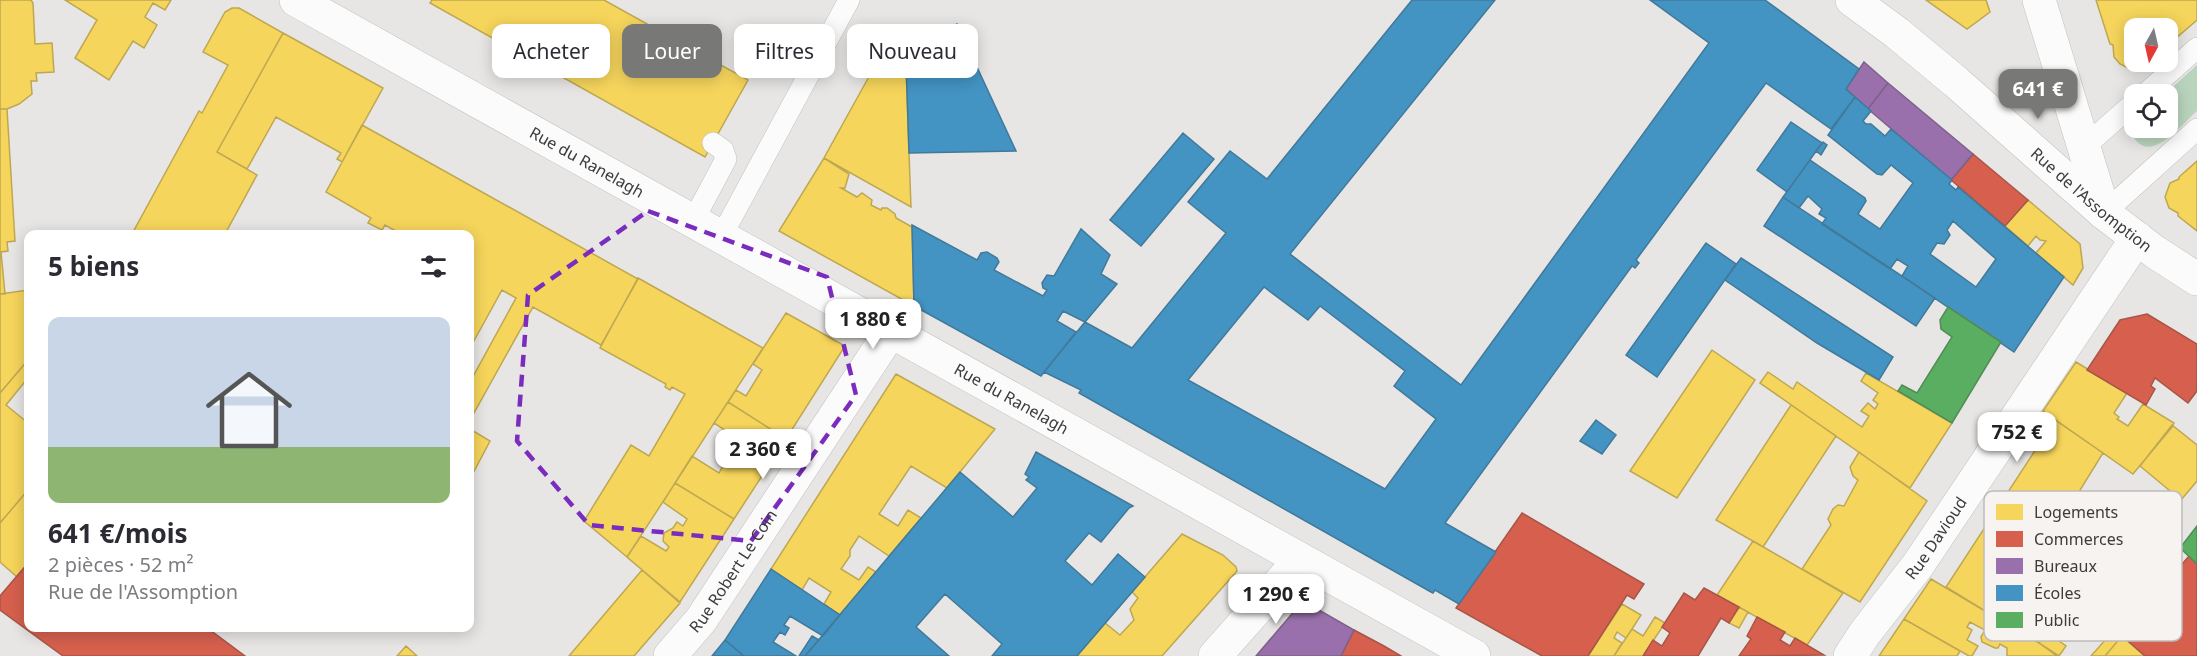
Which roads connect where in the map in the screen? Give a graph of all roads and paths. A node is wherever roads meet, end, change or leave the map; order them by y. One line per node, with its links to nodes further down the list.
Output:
1 (296, 0): 12 (street, Rue du Ranelagh)
2 (849, 0): 13 (lane)
3 (1852, 0): 11 (street, Rue de l'Assomption)
4 (2039, 0): 10 (street)
5 (2197, 48): 6 (lane)
6 (2156, 84)
7 (2124, 112): 10 (lane)
8 (2197, 129): 11 (lane)
9 (713, 144): 12 (lane)
10 (2084, 147): 11 (street)
11 (2104, 213): 14 (street, Rue de l'Assomption)
12 (693, 221): 13 (street, Rue du Ranelagh)
13 (721, 237): 16 (street, Rue du Ranelagh)
14 (2137, 238): 15 (street, Rue de l'Assomption); 21 (street, Rue Davioud)
15 (2197, 279)
16 (891, 331): 17 (street, Rue du Ranelagh); 18 (street, Rue Robert Le Coin)
17 (1300, 560): 19 (street); 20 (street, Rue du Ranelagh)
18 (670, 656)
19 (1215, 656)
20 (1474, 656)
21 (1850, 656)

